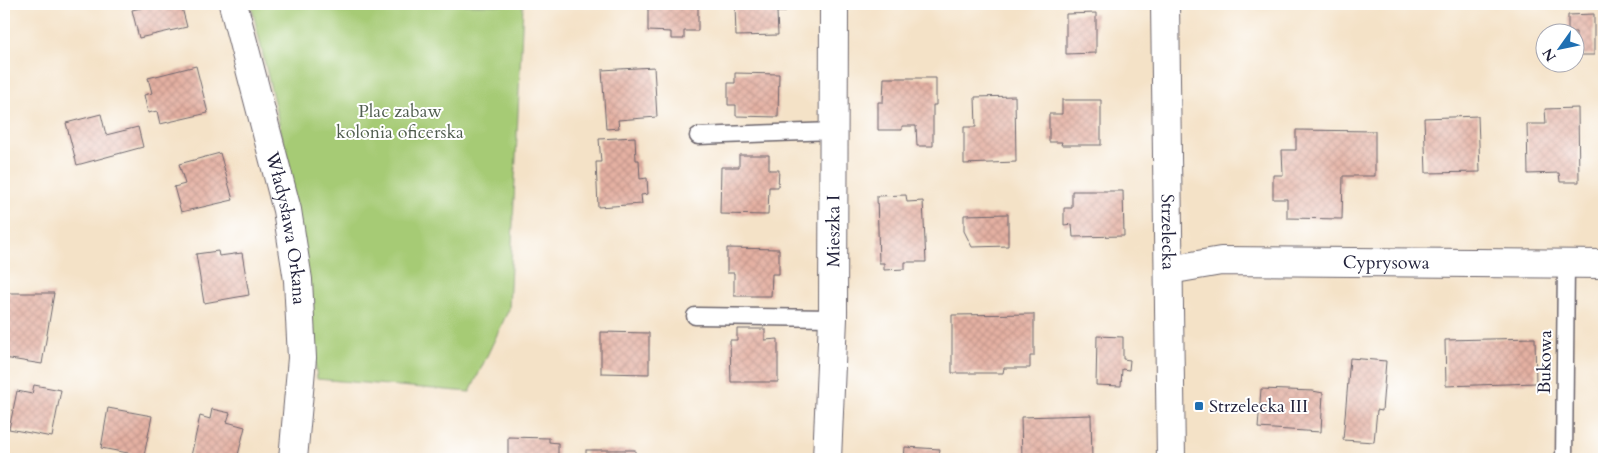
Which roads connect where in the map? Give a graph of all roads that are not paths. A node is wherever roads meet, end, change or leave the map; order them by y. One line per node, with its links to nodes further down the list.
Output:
1 (233, 4): 11 (street, Władysława Orkana)
2 (834, 4): 4 (street, Mieszka I)
3 (1165, 4): 8 (street, Strzelecka)
4 (834, 132): 5 (lane); 10 (street, Mieszka I)
5 (698, 136)
6 (1566, 264): 7 (street, Cyprysowa); 8 (street, Cyprysowa); 14 (lane, Bukowa)
7 (1604, 264)
8 (1169, 270): 13 (street, Strzelecka)
9 (695, 316): 10 (lane)
10 (833, 318): 12 (street, Mieszka I)
11 (293, 459)
12 (827, 459)
13 (1170, 459)
14 (1564, 459)

